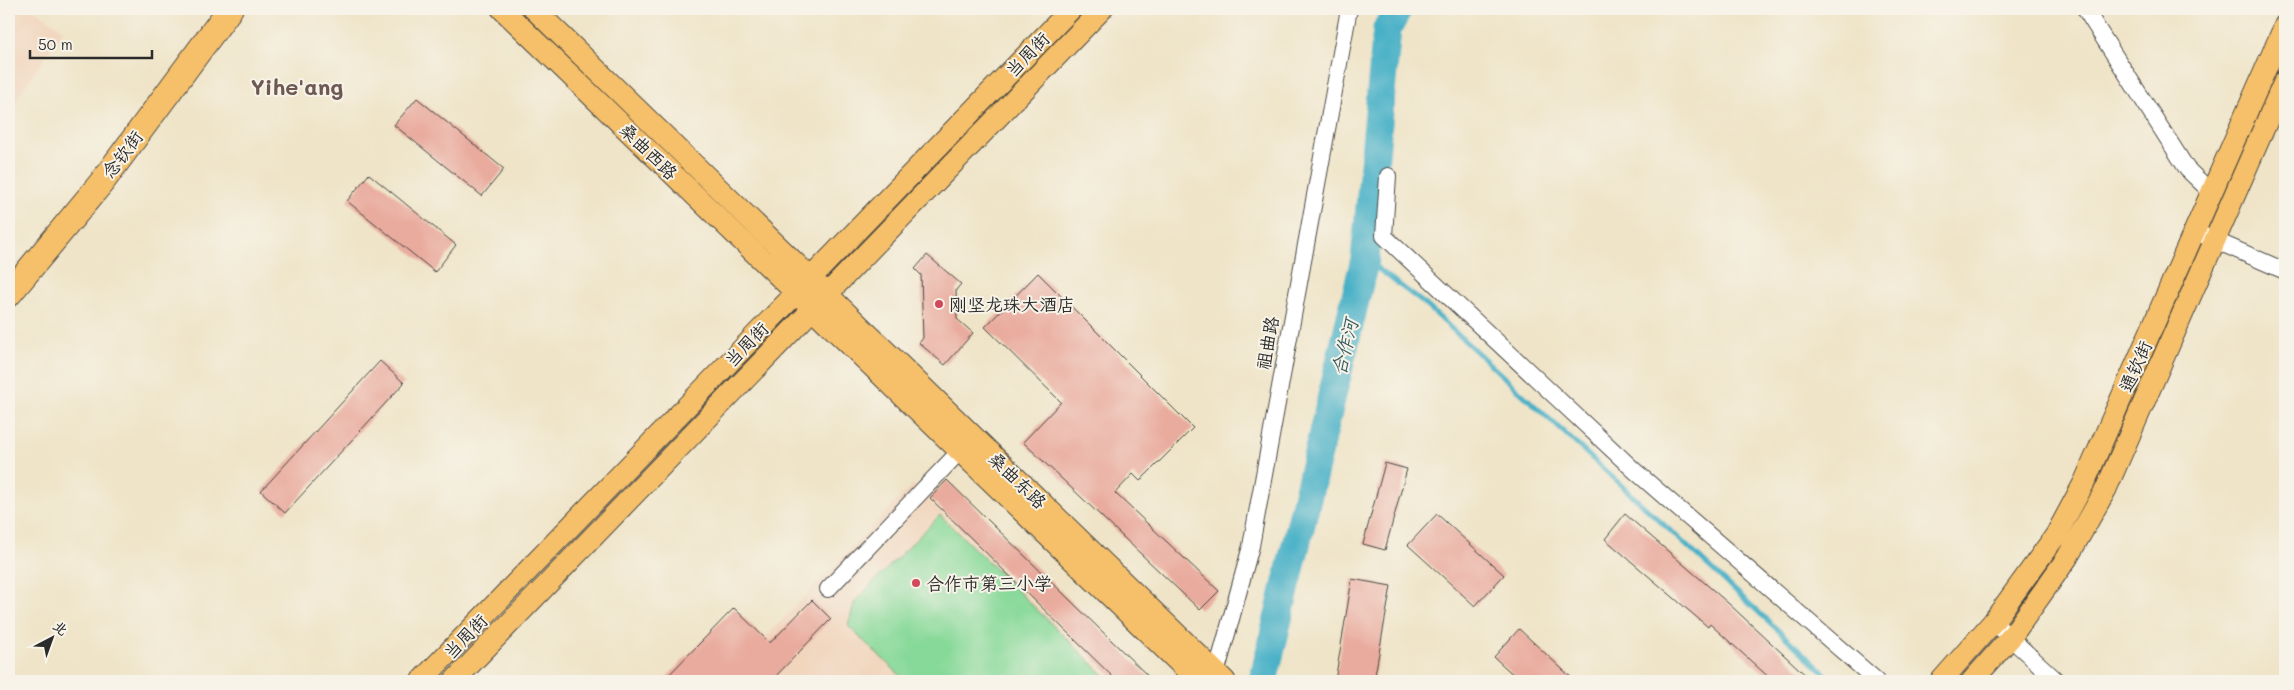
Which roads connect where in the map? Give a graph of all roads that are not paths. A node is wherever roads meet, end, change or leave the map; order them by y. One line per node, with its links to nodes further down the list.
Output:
1 (210, 9): 15 (highway, 念钦街)
2 (230, 9): 19 (highway, 念钦街)
3 (502, 9): 18 (main road, 桑曲西路)
4 (534, 9): 17 (main road, 桑曲西路)
5 (1071, 9): 17 (main road, 当周街)
6 (1102, 9): 20 (main road, 当周街)
7 (1349, 9): 25 (street, 祖曲路)
8 (2086, 9): 12 (street)
9 (2285, 25): 12 (main road, 通钦街)
10 (2285, 80): 14 (main road)
11 (1388, 176): 28 (street)
12 (2211, 192): 13 (main road, 通钦街)
13 (2194, 231): 14 (street); 23 (main road, 通钦街)
14 (2214, 241): 16 (street); 24 (main road)
15 (9, 269)
16 (2285, 271)
17 (811, 277): 18 (main road, 当周街); 20 (main road, 桑曲东路)
18 (796, 292): 20 (main road, 桑曲东路); 26 (main road, 当周街)
19 (9, 294)
20 (820, 302): 21 (main road, 桑曲东路); 25 (main road, 桑曲东路); 27 (main road, 当周街)
21 (960, 451): 22 (street); 25 (main road, 桑曲东路)
22 (828, 589)
23 (1993, 622): 24 (street); 29 (main road, 通钦街)
24 (2010, 637): 30 (main road); 31 (street)
25 (1214, 679)
26 (421, 681)
27 (454, 681)
28 (1877, 681)
29 (1941, 681)
30 (1972, 681)
31 (2057, 681)

